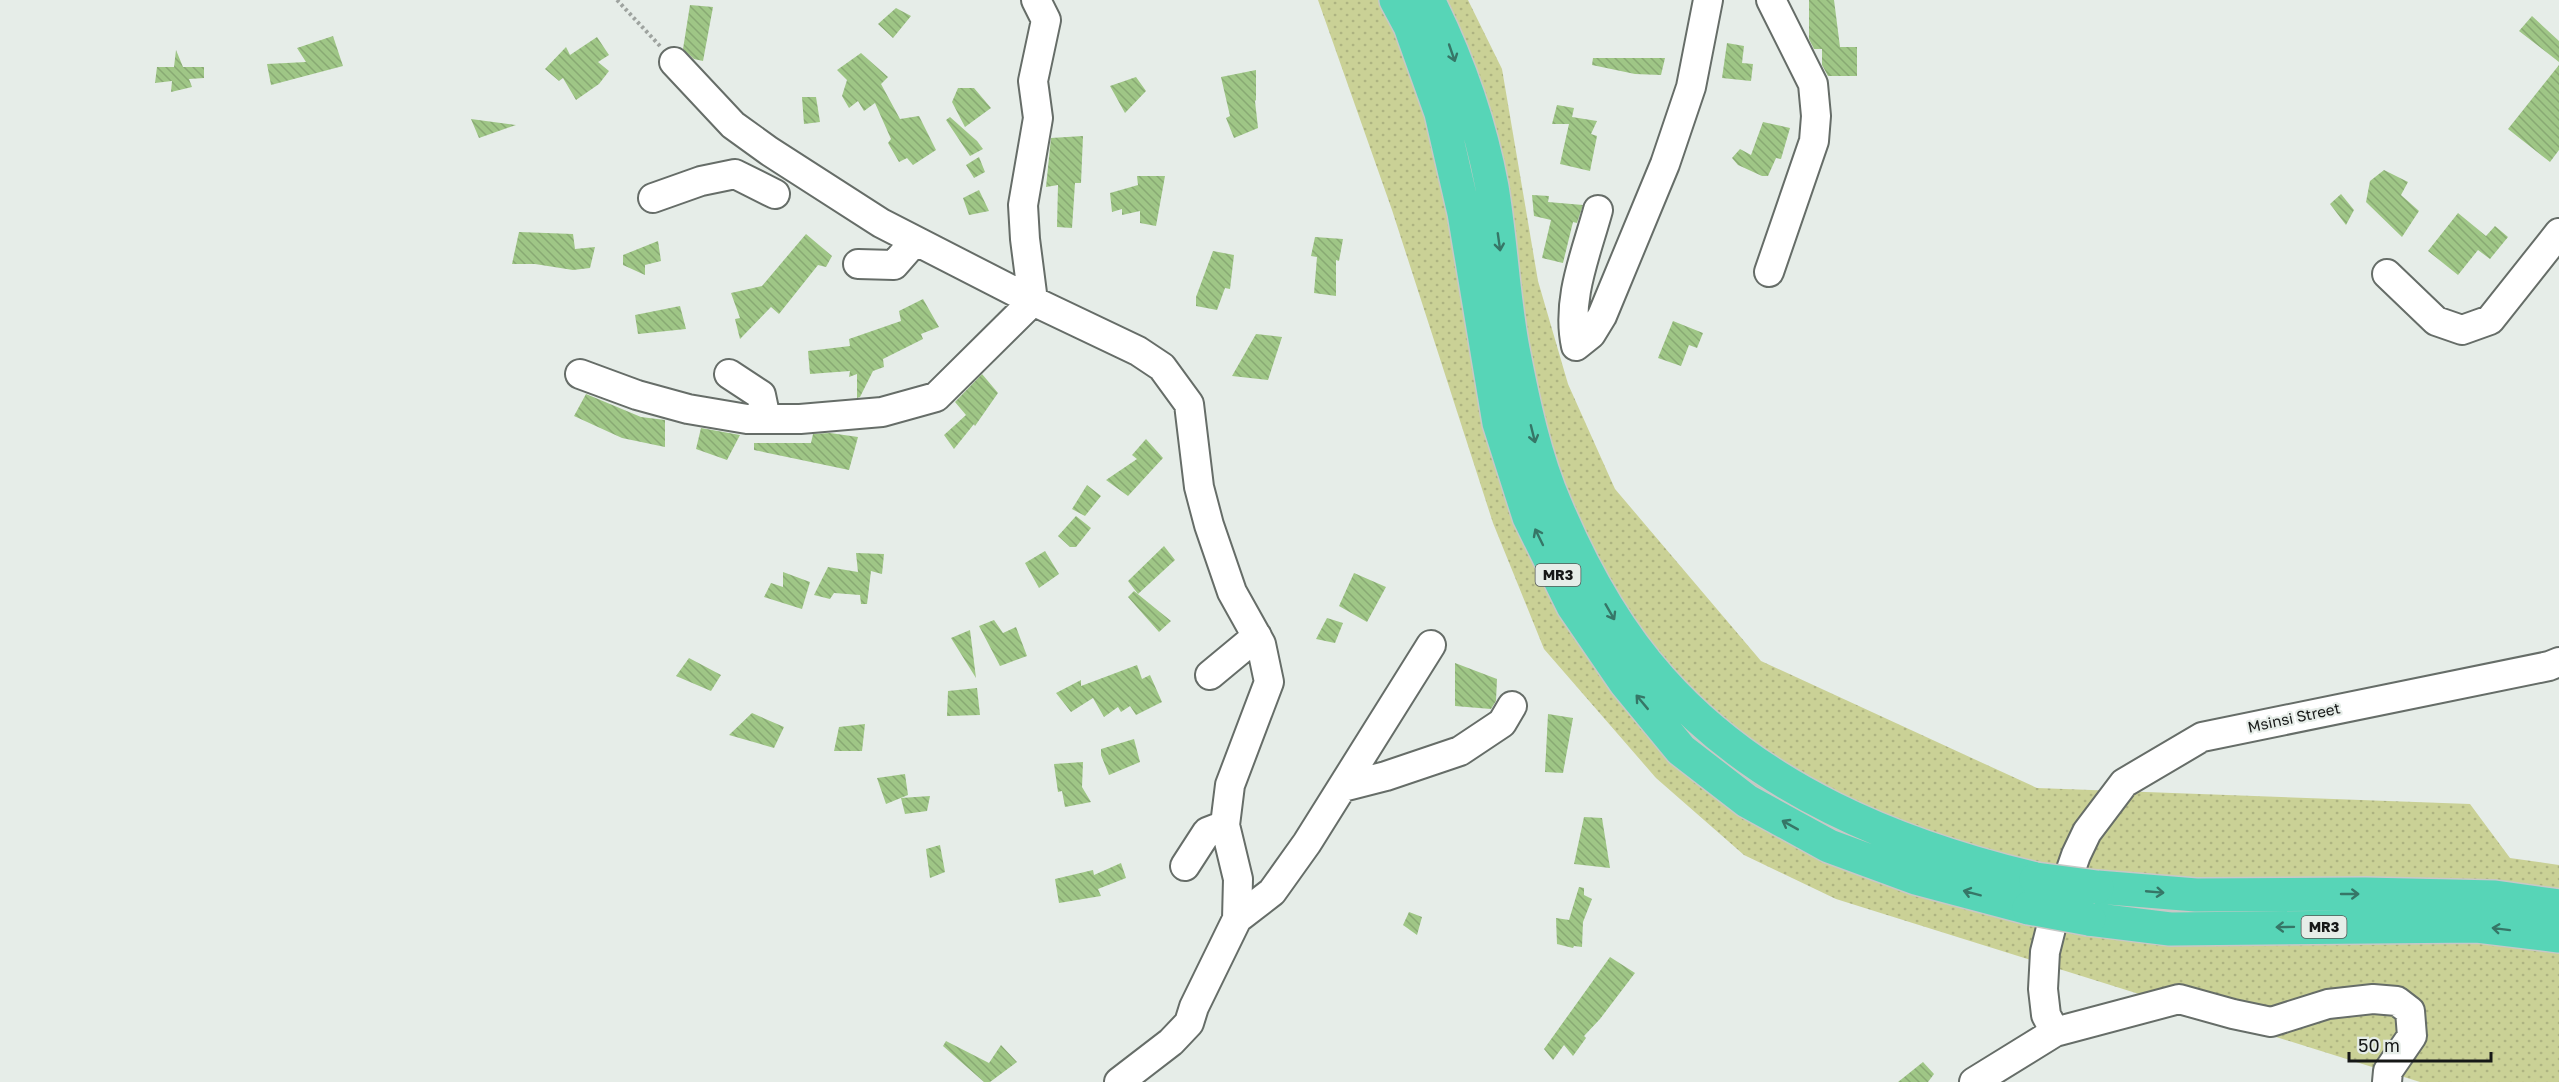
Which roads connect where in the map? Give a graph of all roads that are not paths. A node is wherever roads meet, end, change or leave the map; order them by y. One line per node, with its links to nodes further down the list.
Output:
1 (1036, 0): 15 (street)
2 (1396, 0): 27 (highway, MR3, one-way to 2)
3 (1428, 0): 27 (highway, MR3, one-way to 27)
4 (1708, 0): 9 (street)
5 (1771, 0): 13 (street)
6 (674, 62): 7 (street)
7 (827, 189): 8 (street); 11 (street)
8 (653, 198)
9 (1598, 210)
10 (2559, 233): 14 (street)
11 (915, 241): 12 (street); 15 (street)
12 (858, 264)
13 (1768, 272)
14 (2387, 274)
15 (1033, 301): 18 (street); 19 (street)
16 (580, 374): 18 (street)
17 (729, 374): 18 (street)
18 (766, 419)
19 (1257, 636): 22 (street); 25 (street)
20 (1431, 645): 24 (street)
21 (2559, 662): 31 (street, Msinsi Street)
22 (1210, 675)
23 (1512, 706): 24 (street)
24 (1343, 787): 29 (street)
25 (1225, 825): 26 (street); 29 (street)
26 (1185, 866)
27 (2032, 894): 28 (highway, MR3, one-way to 28, bridge); 30 (highway, MR3, one-way to 27, bridge)
28 (2559, 906)
29 (1237, 919): 32 (street)
30 (2559, 936)
31 (2055, 1032): 33 (street); 34 (street)
32 (1119, 1082)
33 (1974, 1082)
34 (2387, 1082)

